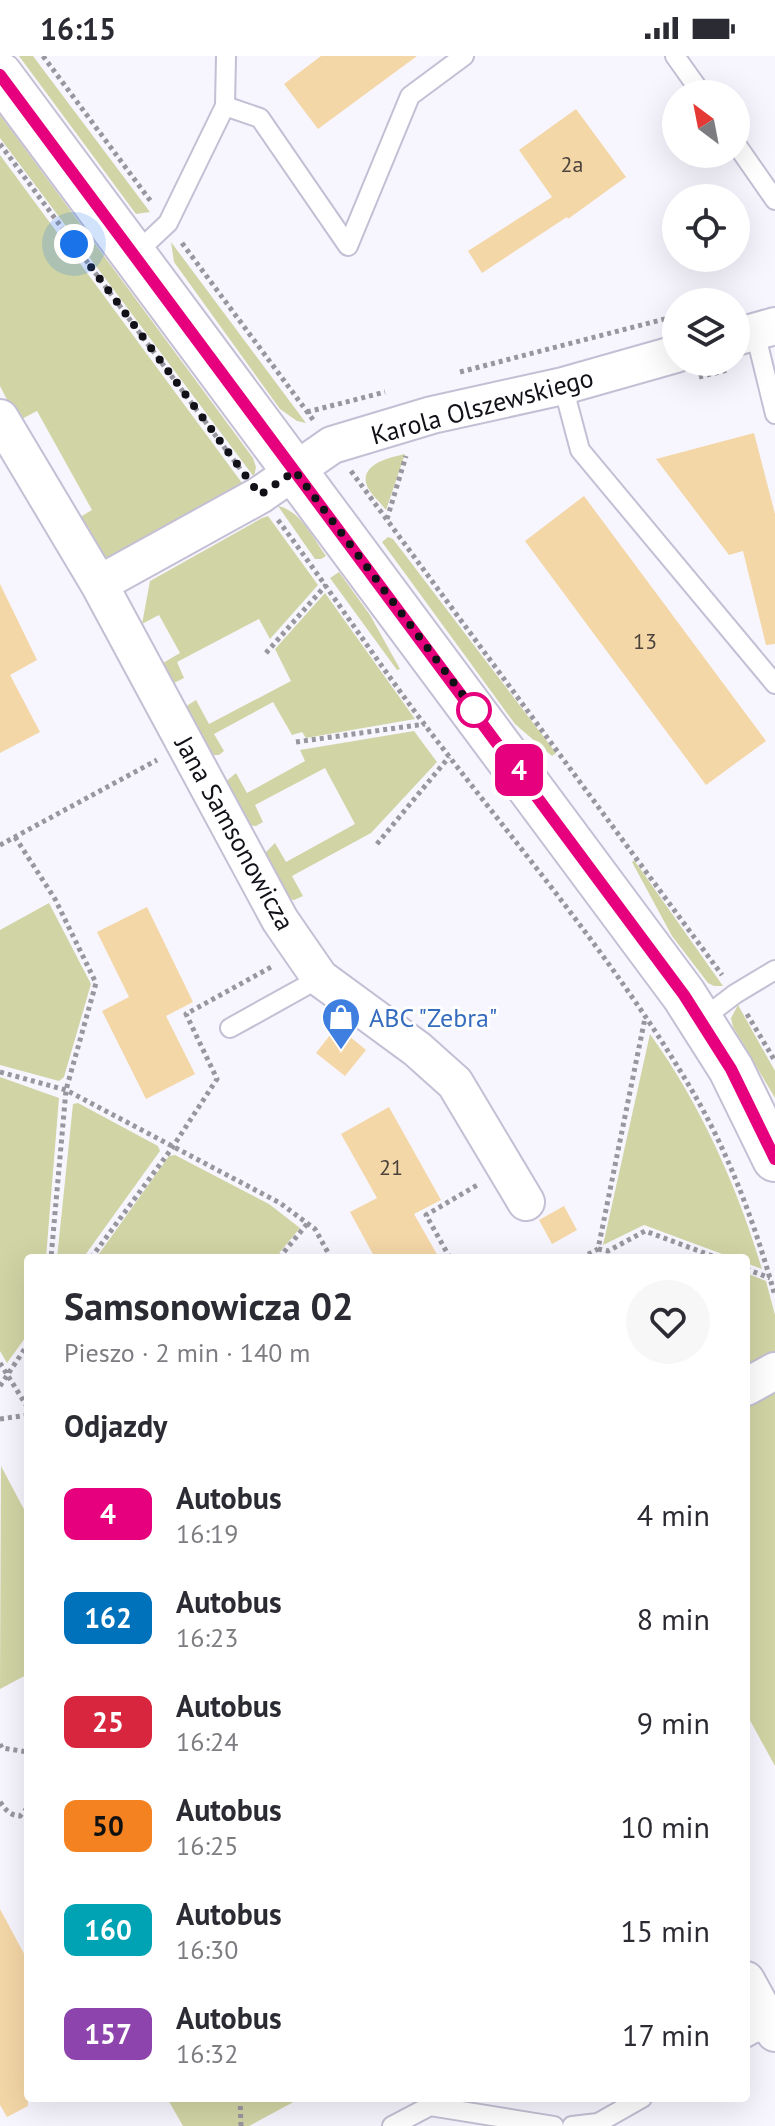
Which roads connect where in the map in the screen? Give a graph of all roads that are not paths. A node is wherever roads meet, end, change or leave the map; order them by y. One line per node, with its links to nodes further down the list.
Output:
1 (226, 56): 6 (lane)
2 (464, 56): 6 (lane)
3 (675, 56): 5 (lane)
4 (0, 75): 9 (street)
5 (692, 80)
6 (225, 106): 9 (lane)
7 (750, 164): 8 (lane)
8 (775, 200)
9 (134, 255): 15 (street)
10 (755, 332): 13 (lane)
11 (662, 358): 12 (street, Karola Olszewskiego)
12 (563, 386): 15 (street, Karola Olszewskiego); 17 (lane)
13 (775, 414)
14 (0, 418): 16 (street, Jana Samsonowicza)
15 (277, 483): 16 (street, Karola Olszewskiego); 20 (street)
16 (99, 584): 19 (street, Jana Samsonowicza)
17 (775, 684)
18 (775, 970): 20 (lane)
19 (313, 982): 21 (lane); 23 (street, Jana Samsonowicza)
20 (701, 1020): 22 (street)
21 (230, 1028)
22 (775, 1159)
23 (526, 1202)
24 (775, 1371): 25 (street)
25 (750, 1385)
26 (750, 1987): 27 (street)
27 (775, 2032): 28 (lane)
28 (750, 2036)
29 (635, 2102): 32 (lane)
30 (392, 2126): 31 (lane)
31 (554, 2126)
32 (572, 2126)

